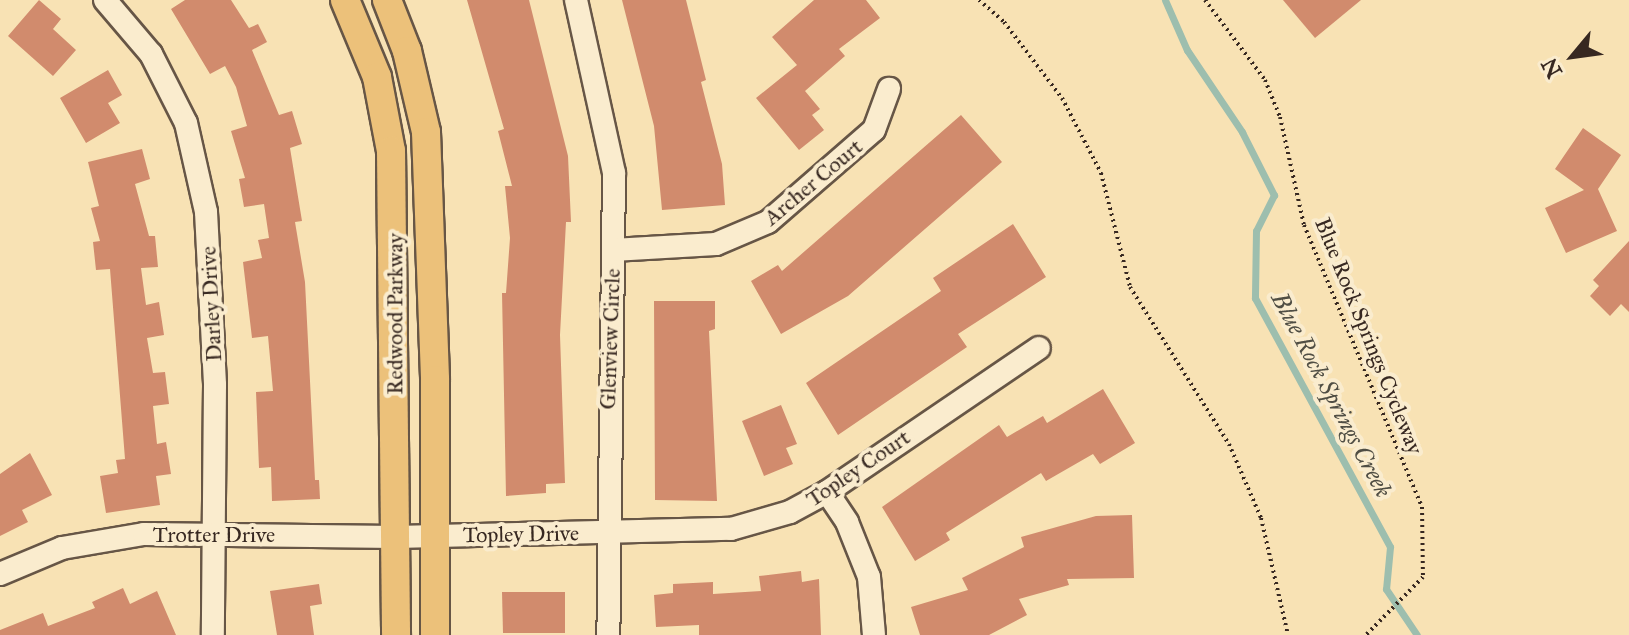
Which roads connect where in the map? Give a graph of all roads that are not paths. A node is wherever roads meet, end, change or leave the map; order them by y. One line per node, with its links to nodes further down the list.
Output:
1 (105, 0): 10 (street, Darley Drive)
2 (345, 0): 12 (main road, Redwood Parkway)
3 (387, 0): 11 (main road, Redwood Parkway)
4 (576, 0): 6 (street, Glenview Circle)
5 (889, 89): 6 (street, Archer Court)
6 (613, 250): 9 (street, Glenview Circle)
7 (1039, 348): 8 (street, Topley Court)
8 (827, 492): 9 (street, Topley Court); 18 (street)
9 (608, 532): 11 (street, Topley Drive); 17 (street, Glenview Circle)
10 (214, 535): 12 (street, Trotter Drive); 13 (street, Trotter Drive); 14 (street, Darley Drive)
11 (434, 535): 12 (street, Trotter Drive); 16 (main road, Redwood Parkway)
12 (396, 537): 15 (main road, Redwood Parkway)
13 (0, 574)
14 (213, 635)
15 (396, 635)
16 (435, 635)
17 (608, 635)
18 (874, 635)

